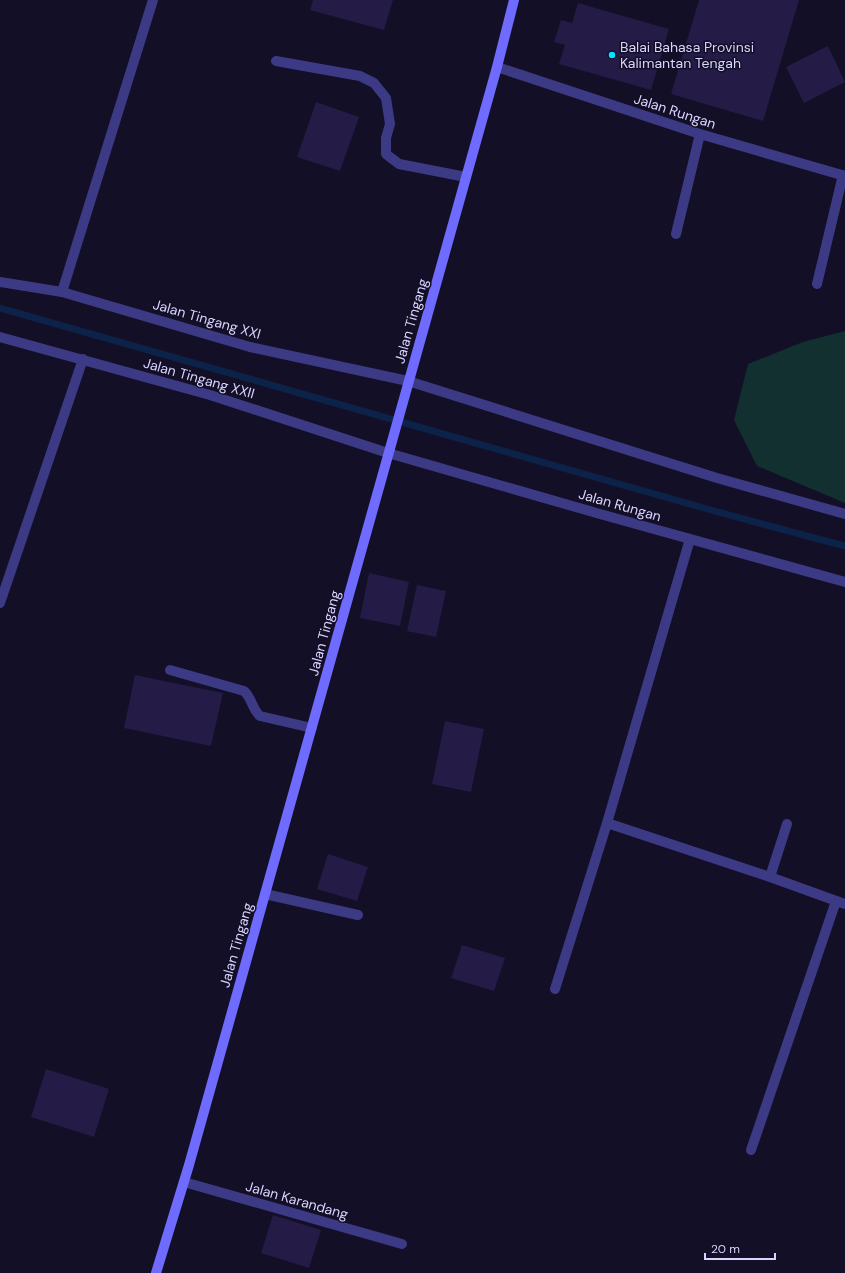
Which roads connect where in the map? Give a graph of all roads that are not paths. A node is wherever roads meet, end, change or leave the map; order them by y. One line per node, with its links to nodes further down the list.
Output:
1 (153, 0): 11 (street)
2 (514, 0): 4 (main road, Jalan Tingang)
3 (276, 61): 7 (street)
4 (497, 67): 5 (street, Jalan Rungan); 7 (main road, Jalan Tingang)
5 (700, 134): 6 (street, Jalan Rungan); 8 (street)
6 (844, 176): 10 (street)
7 (466, 177): 14 (main road, Jalan Tingang)
8 (676, 234)
9 (0, 282): 11 (street, Jalan Tingang XXI)
10 (817, 284)
11 (62, 292): 14 (street, Jalan Tingang XXI)
12 (0, 337): 13 (street, Jalan Tingang XXII)
13 (83, 359): 15 (street, Jalan Tingang XXII); 19 (street)
14 (408, 381): 15 (main road, Jalan Tingang); 16 (street)
15 (388, 453): 17 (street, Jalan Rungan); 21 (main road, Jalan Tingang)
16 (845, 514)
17 (690, 539): 18 (street, Jalan Rungan); 22 (street)
18 (845, 582)
19 (0, 603)
20 (170, 670): 21 (street)
21 (312, 728): 25 (main road, Jalan Tingang)
22 (607, 823): 24 (street); 28 (street)
23 (787, 824): 24 (street)
24 (770, 877): 26 (street)
25 (265, 894): 27 (street); 30 (main road, Jalan Tingang)
26 (840, 902): 29 (street)
27 (358, 915)
28 (555, 990)
29 (751, 1150)
30 (184, 1182): 31 (street, Jalan Karandang); 32 (main road, Jalan Tingang)
31 (402, 1244)
32 (156, 1273)

